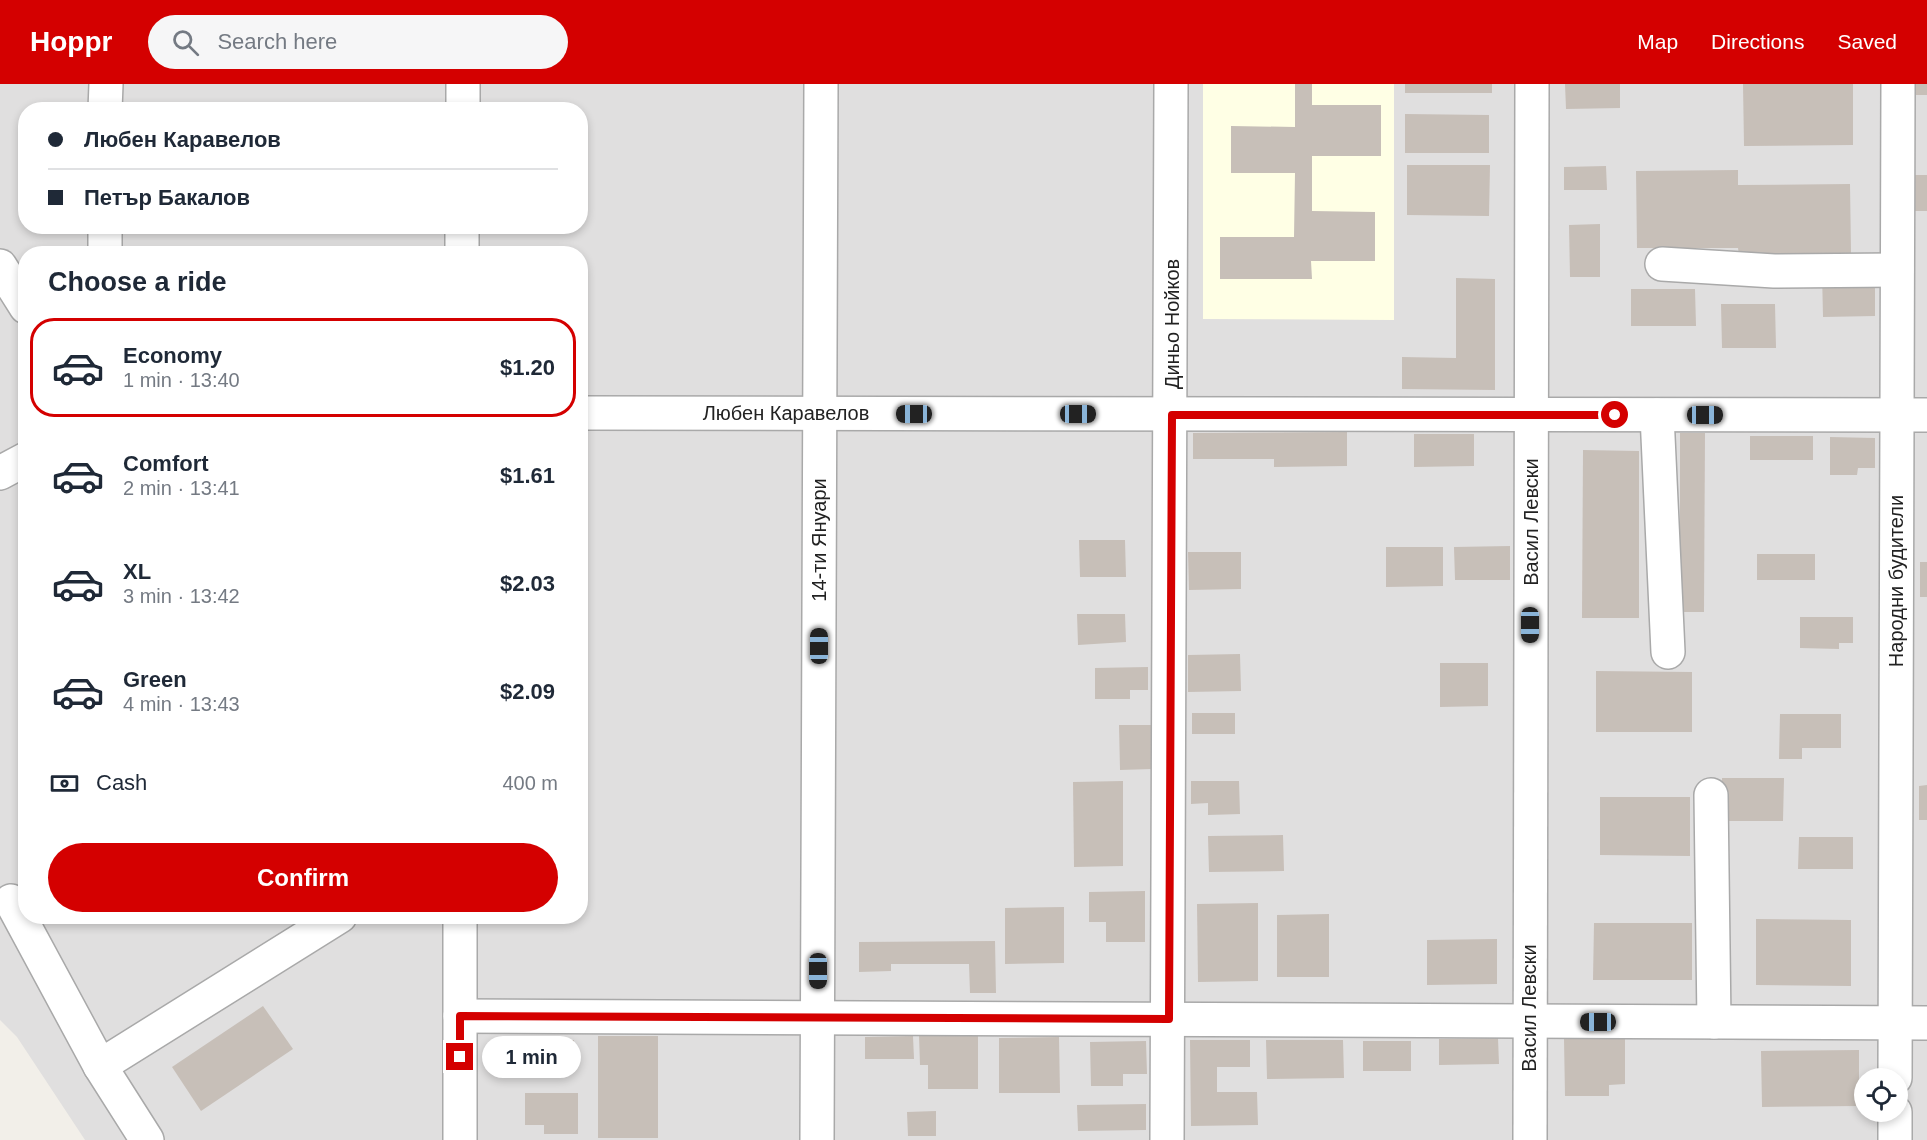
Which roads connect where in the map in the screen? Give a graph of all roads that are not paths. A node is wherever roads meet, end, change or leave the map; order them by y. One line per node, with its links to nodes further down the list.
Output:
1 (106, 84): 7 (street)
2 (463, 84): 8 (street)
3 (821, 84): 14 (street, 14-ти Януари)
4 (1171, 84): 16 (street, Диньо Нойков)
5 (1532, 84): 15 (street, Васил Левски)
6 (1898, 84): 11 (street, Народни будители)
7 (105, 102)
8 (463, 102)
9 (1662, 264): 11 (street)
10 (0, 266): 12 (street)
11 (1897, 270): 18 (street, Народни будители)
12 (18, 294)
13 (588, 413): 14 (street, Любен Каравелов)
14 (820, 413): 16 (street, Любен Каравелов); 29 (street, 14-ти Януари)
15 (1531, 414): 16 (street, Любен Каравелов); 17 (street, Любен Каравелов); 31 (street, Васил Левски)
16 (1172, 415): 30 (street, Диньо Нойков)
17 (1657, 415): 18 (street, Любен Каравелов); 21 (street)
18 (1912, 415): 33 (street, Народни будители)
19 (18, 463): 20 (street)
20 (0, 473)
21 (1668, 652)
22 (1711, 795): 32 (street)
23 (11, 901): 24 (street)
24 (18, 914)
25 (23, 924): 35 (street)
26 (327, 924): 35 (street)
27 (460, 924): 28 (street)
28 (460, 1016): 29 (street); 39 (street)
29 (818, 1018): 30 (street); 40 (street, 14-ти Януари)
30 (1169, 1019): 31 (street); 41 (street, Диньо Нойков)
31 (1529, 1021): 32 (street); 42 (street, Васил Левски)
32 (1714, 1022): 33 (street)
33 (1895, 1023): 34 (street); 36 (street, Народни будители)
34 (1927, 1023)
35 (100, 1066): 38 (street)
36 (1895, 1068)
37 (1895, 1122): 43 (street)
38 (147, 1140)
39 (460, 1140)
40 (818, 1140)
41 (1167, 1140)
42 (1530, 1140)
43 (1895, 1140)

